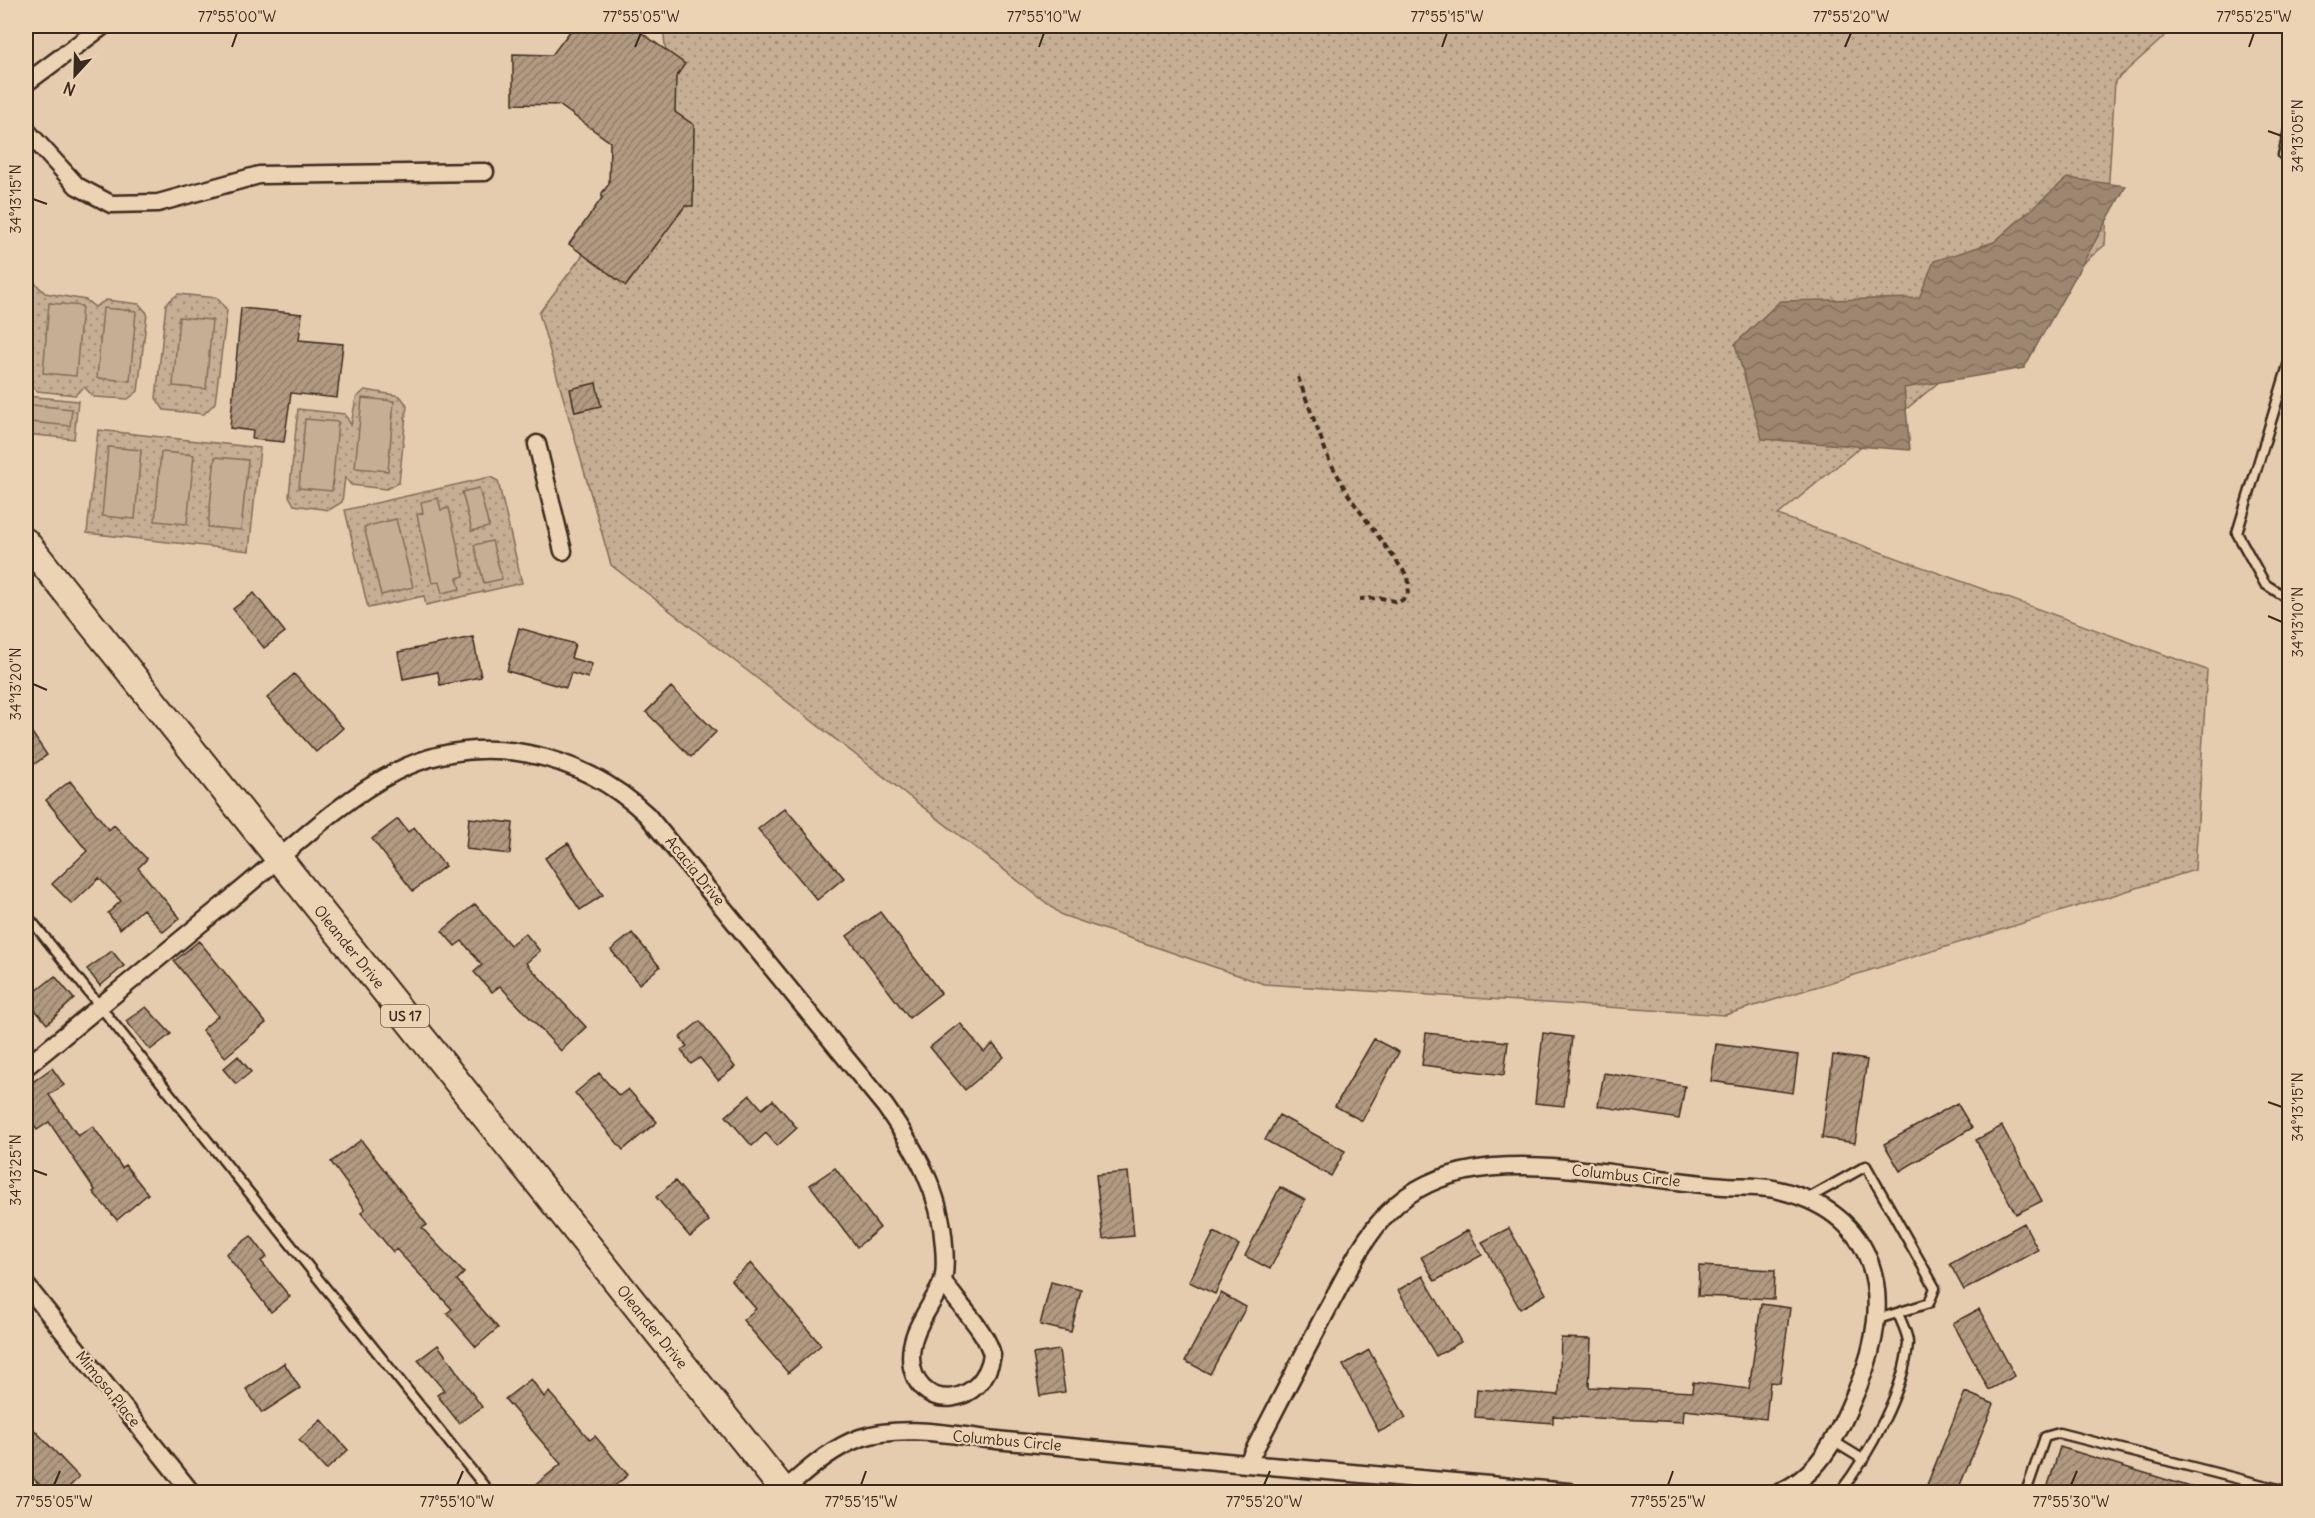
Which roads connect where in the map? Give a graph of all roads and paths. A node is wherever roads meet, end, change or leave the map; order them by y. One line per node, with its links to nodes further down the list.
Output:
1 (103, 26): 2 (street)
2 (26, 84)
3 (2289, 126): 5 (lane)
4 (26, 130): 6 (street)
5 (2289, 157)
6 (485, 172)
7 (2289, 359): 13 (lane)
8 (1298, 377): 12 (path)
9 (537, 444): 11 (street)
10 (26, 542): 14 (main road, Oleander Drive / US 17)
11 (563, 551)
12 (1359, 599)
13 (2289, 600)
14 (280, 859): 16 (street, Acacia Drive); 19 (street, Acacia Drive); 29 (main road, Oleander Drive / US 17)
15 (26, 914): 16 (lane)
16 (99, 1006): 17 (street, Acacia Drive); 28 (lane)
17 (26, 1067)
18 (1806, 1200): 21 (lane); 22 (street, Columbus Circle); 25 (street, Columbus Circle)
19 (943, 1281): 19 (street, Acacia Drive)
20 (26, 1285): 27 (street, Mimosa Place)
21 (1898, 1313): 22 (lane); 24 (lane)
22 (1878, 1319): 23 (street, Columbus Circle)
23 (1833, 1441): 24 (lane); 31 (street, Columbus Circle)
24 (1864, 1460): 32 (lane)
25 (1247, 1464): 29 (street, Columbus Circle); 30 (street, Columbus Circle)
26 (2246, 1481): 33 (lane); 34 (lane); 35 (lane)
27 (191, 1492)
28 (489, 1492)
29 (784, 1492)
30 (1569, 1492)
31 (1780, 1492)
32 (1840, 1492)
33 (2026, 1492)
34 (2243, 1492)
35 (2289, 1492)

